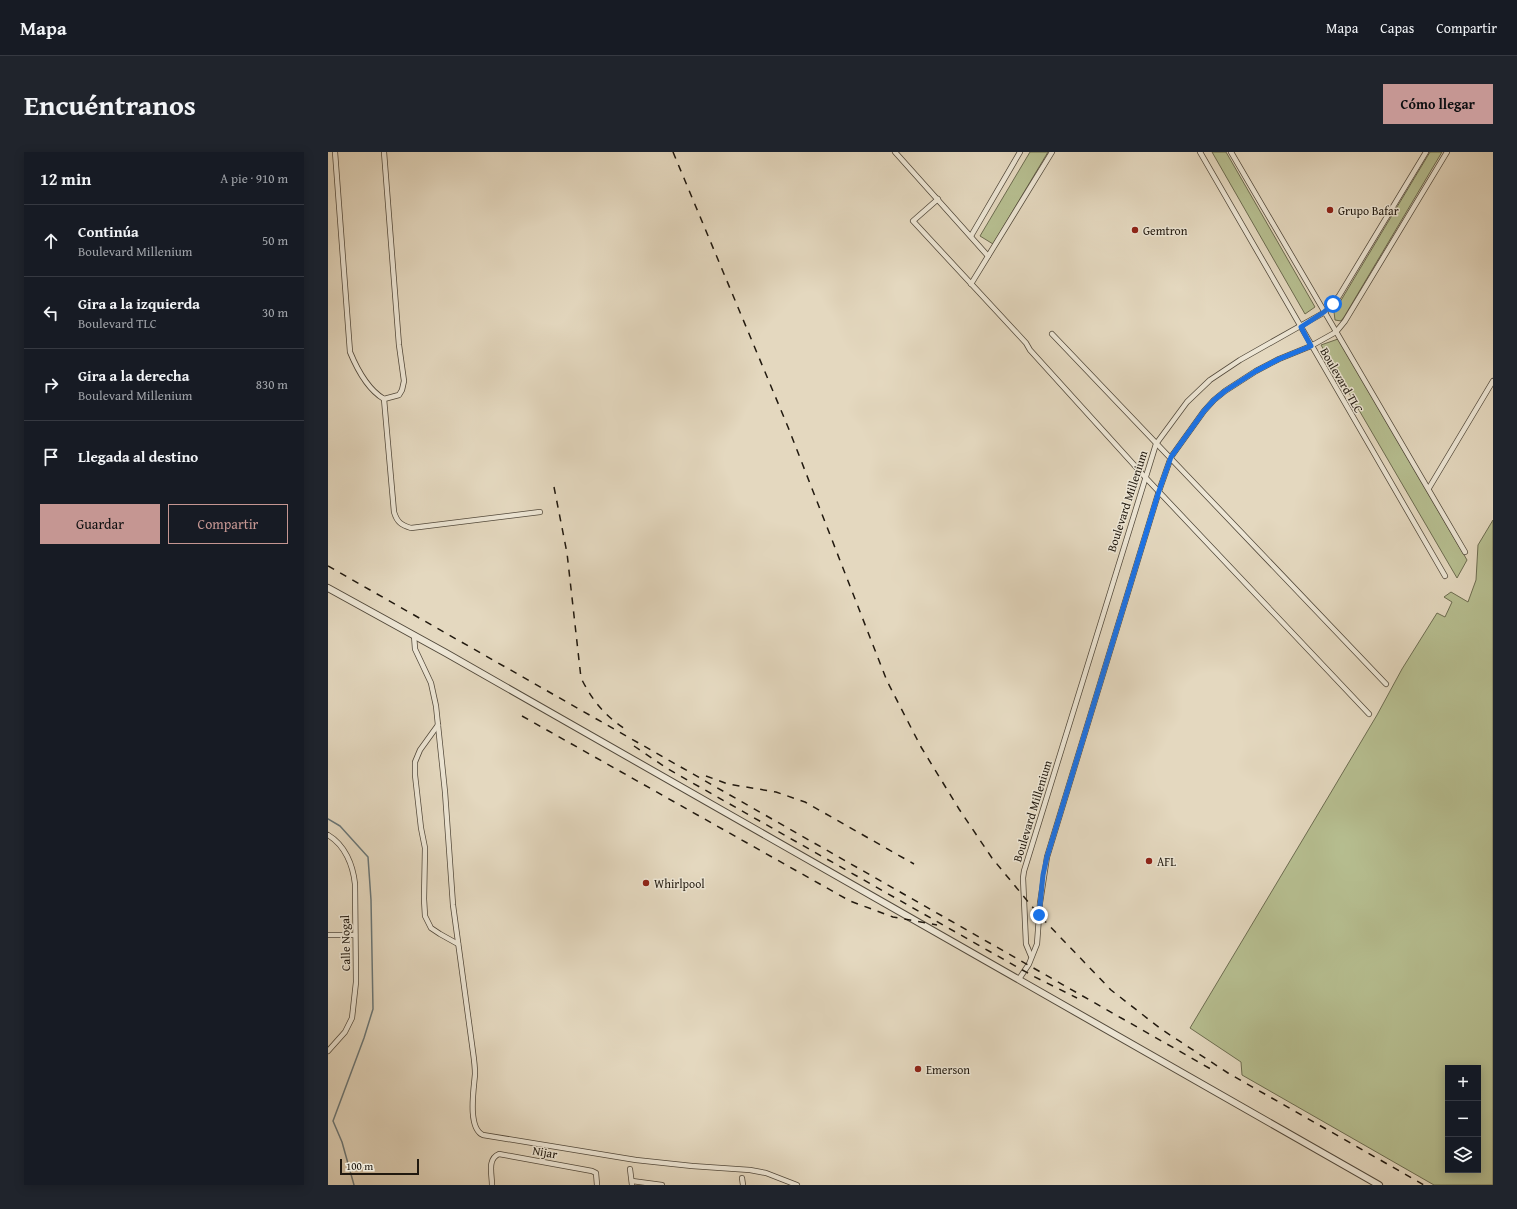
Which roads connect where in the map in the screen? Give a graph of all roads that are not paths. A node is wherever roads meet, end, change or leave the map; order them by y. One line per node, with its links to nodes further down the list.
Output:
1 (334, 152): 20 (street)
2 (384, 152): 20 (street)
3 (895, 152): 10 (street)
4 (1020, 152): 11 (street)
5 (1052, 152): 12 (street)
6 (1200, 152): 15 (street, Boulevard TLC)
7 (1231, 152): 14 (street, Boulevard TLC)
8 (1426, 152): 14 (street, Boulevard Millenium)
9 (1447, 152): 16 (street)
10 (938, 199): 11 (street); 13 (street)
11 (971, 236): 12 (street)
12 (988, 256): 13 (street)
13 (971, 284): 23 (street)
14 (1324, 312): 15 (street, Boulevard Millenium); 16 (street, Boulevard TLC)
15 (1301, 327): 18 (street, Boulevard TLC); 21 (street, Boulevard Millenium)
16 (1336, 332): 18 (street); 24 (street, Boulevard TLC)
17 (1052, 334): 21 (street)
18 (1311, 346): 22 (street); 28 (street, Boulevard TLC)
19 (1493, 381): 24 (street)
20 (384, 399): 26 (street)
21 (1156, 444): 22 (street); 23 (street, Boulevard Millenium)
22 (1171, 457): 25 (street); 31 (street)
23 (1145, 477): 25 (street); 38 (street, Boulevard Millenium)
24 (1429, 488): 27 (street, Boulevard TLC)
25 (1159, 491): 32 (street); 38 (street)
26 (540, 512)
27 (1465, 552)
28 (1446, 576)
29 (328, 588): 30 (street)
30 (414, 635): 33 (street); 39 (street)
31 (1386, 684)
32 (1369, 714)
33 (438, 725): 37 (street); 37 (street)
34 (328, 835): 36 (street, Calle Nogal)
35 (328, 935): 36 (street)
36 (356, 935): 40 (street, Calle Nogal)
37 (458, 944): 48 (street)
38 (1031, 956): 39 (street)
39 (1019, 979): 49 (street)
40 (328, 1052)
41 (630, 1169): 43 (street)
42 (742, 1178): 47 (street)
43 (632, 1183): 46 (street)
44 (492, 1185): 45 (street, Nijar)
45 (597, 1185)
46 (662, 1185)
47 (743, 1185)
48 (797, 1185)
49 (1379, 1185)

